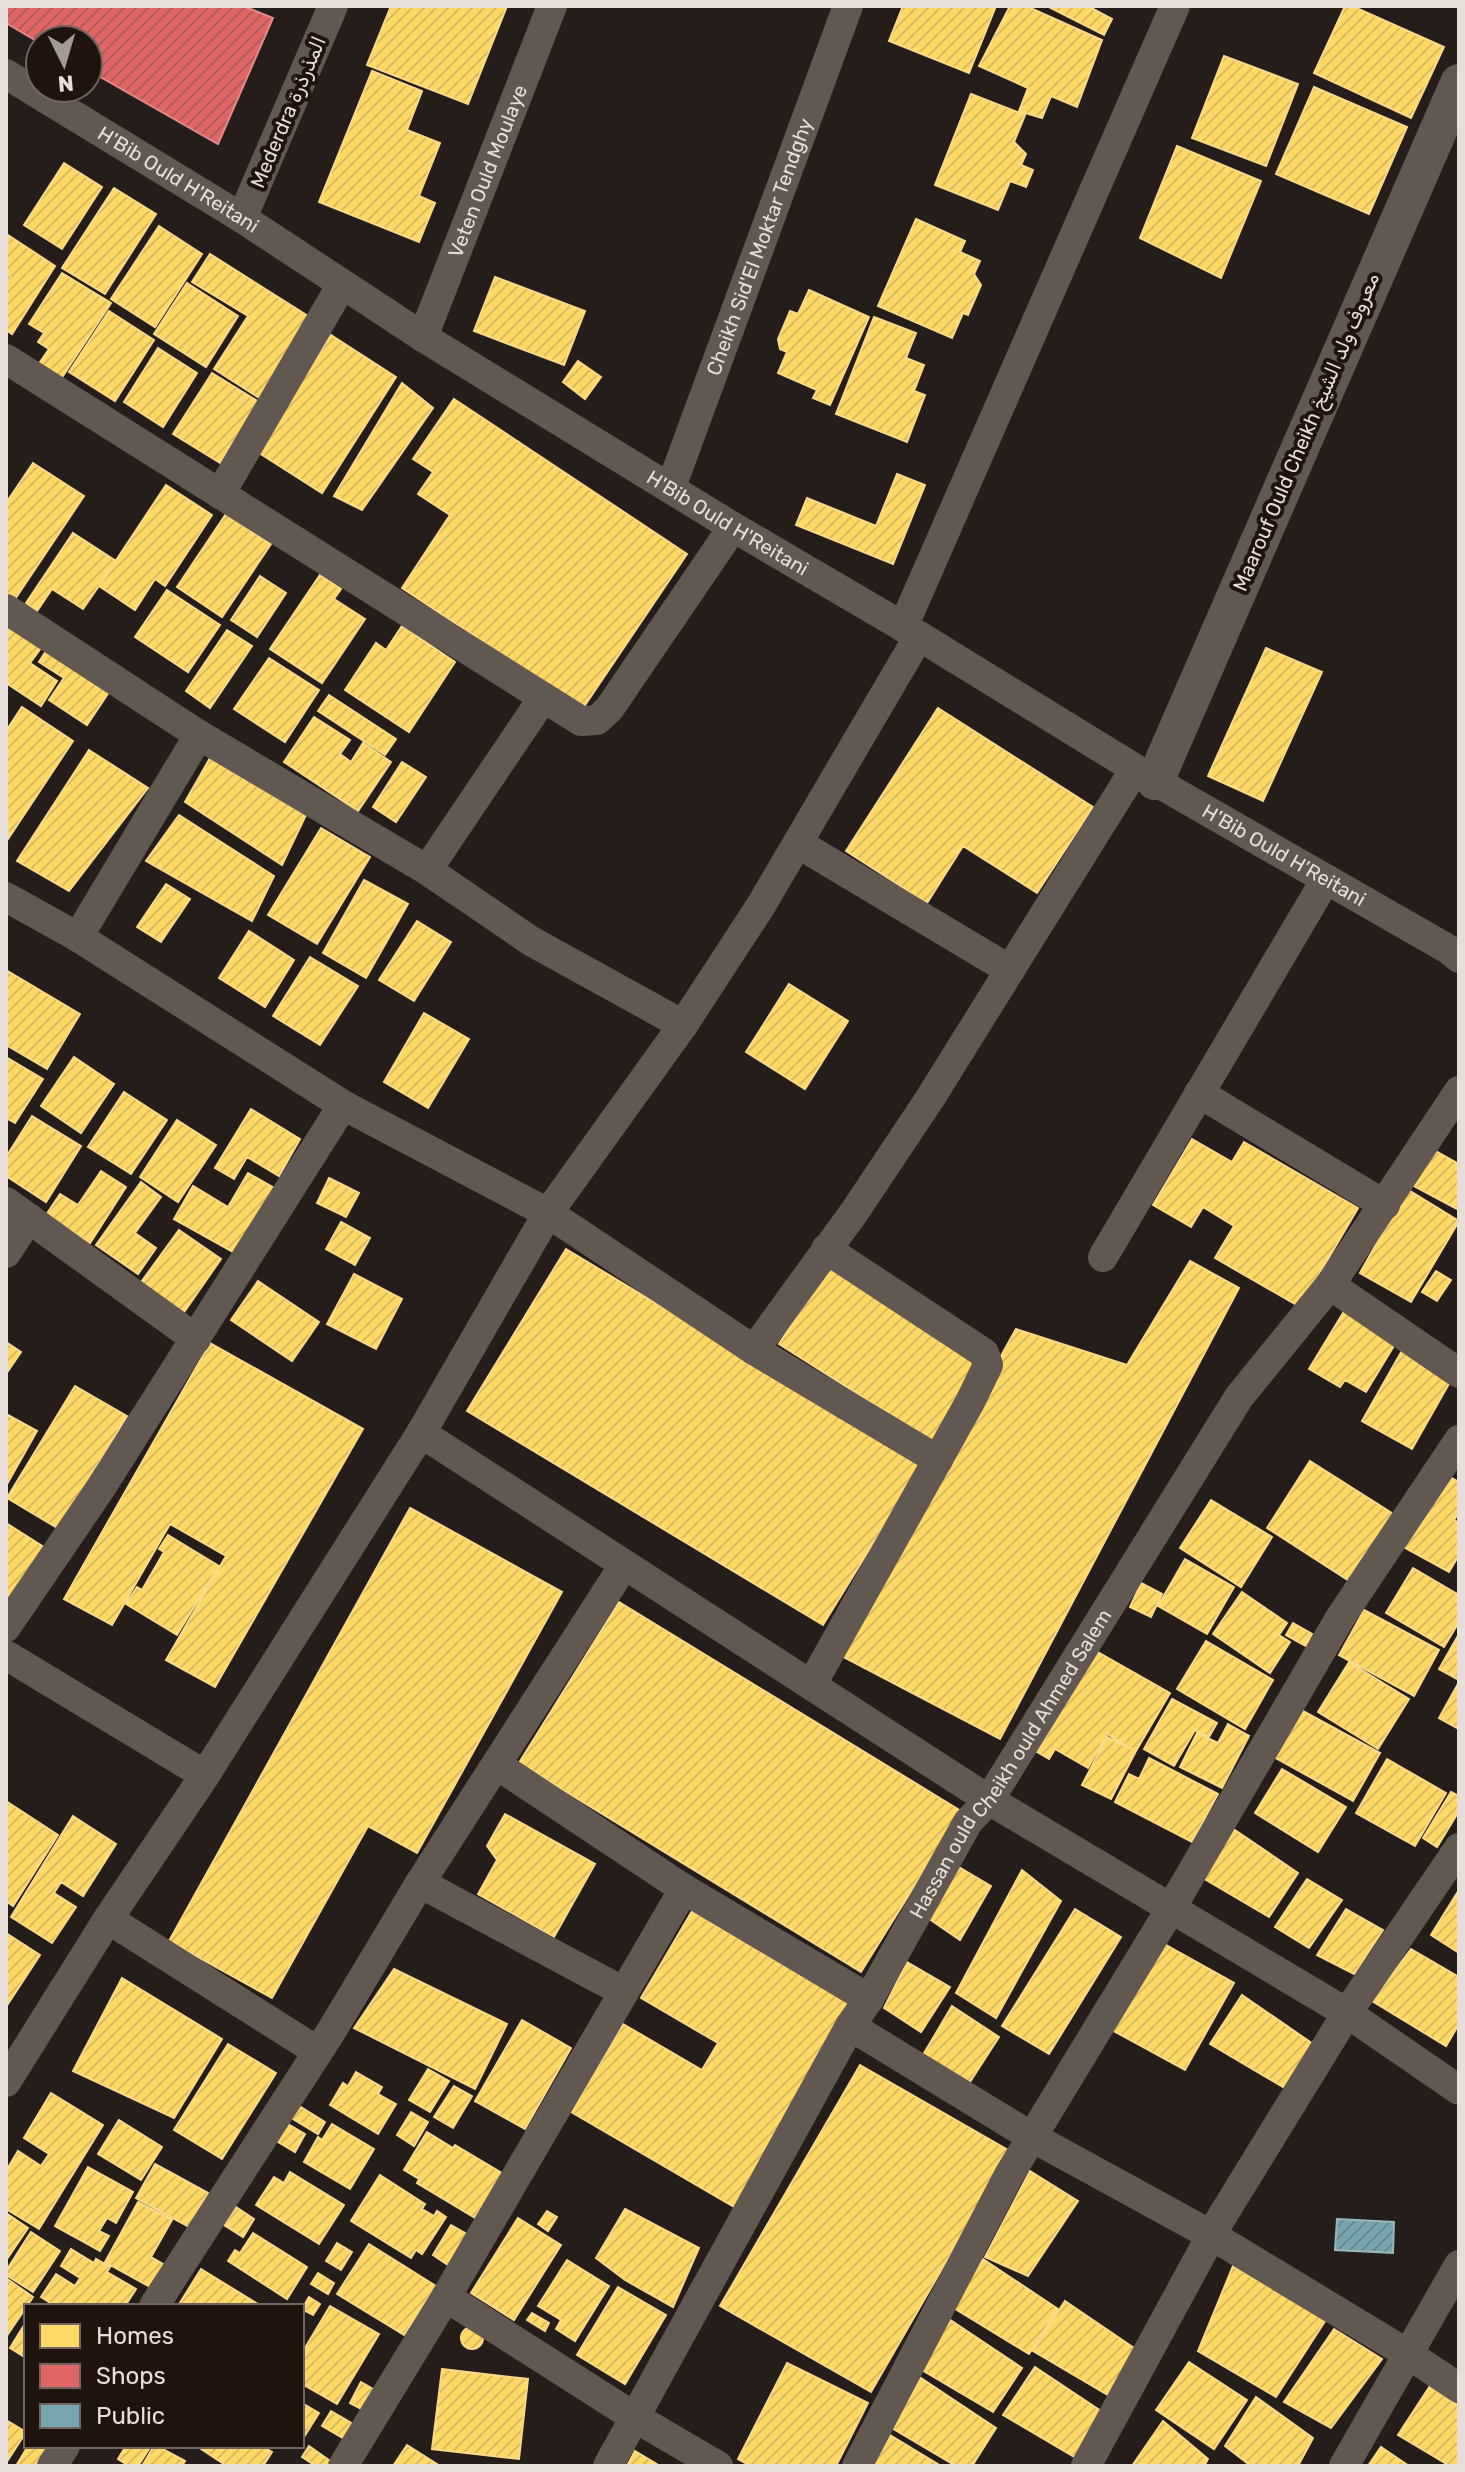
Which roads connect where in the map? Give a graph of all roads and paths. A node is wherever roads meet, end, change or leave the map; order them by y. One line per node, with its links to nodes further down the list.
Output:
1 (333, 6): 7 (street, Mederdra المذرذرة)
2 (552, 6): 9 (street, Veten Ould Moulaye)
3 (848, 6): 11 (street, Cheikh Sid'El Moktar Tendghy)
4 (1175, 6): 15 (street)
5 (6, 74): 7 (street, H'Bib Ould H'Reitani)
6 (1459, 83): 18 (street, Maarouf Ould Cheikh معروف ولد الشيخ)
7 (242, 218): 8 (street, H'Bib Ould H'Reitani)
8 (341, 286): 9 (street, H'Bib Ould H'Reitani); 12 (street)
9 (423, 337): 11 (street, H'Bib Ould H'Reitani)
10 (6, 359): 12 (street)
11 (671, 487): 13 (street, H'Bib Ould H'Reitani)
12 (220, 494): 16 (street)
13 (733, 527): 15 (street, H'Bib Ould H'Reitani); 16 (street)
14 (6, 609): 17 (street)
15 (911, 631): 18 (street, H'Bib Ould H'Reitani); 19 (street)
16 (543, 698): 20 (street)
17 (199, 735): 20 (street); 23 (street)
18 (1145, 775): 21 (street, H'Bib Ould H'Reitani); 25 (street)
19 (799, 844): 25 (street); 26 (street)
20 (427, 870): 26 (street)
21 (1326, 879): 24 (street, H'Bib Ould H'Reitani); 28 (street)
22 (6, 897): 23 (street)
23 (78, 937): 29 (street)
24 (1455, 943)
25 (1010, 970): 33 (street)
26 (683, 1025): 32 (street)
27 (1459, 1091): 30 (street, Hassan ould Cheikh ould Ahmed Salem)
28 (1199, 1093): 30 (street); 35 (street)
29 (343, 1105): 32 (street); 37 (street)
30 (1385, 1205): 36 (street, Hassan ould Cheikh ould Ahmed Salem)
31 (18, 1210): 34 (street); 37 (street)
32 (548, 1213): 38 (street); 40 (street)
33 (826, 1249): 38 (street); 42 (street)
34 (6, 1253)
35 (1103, 1257)
36 (1330, 1285): 39 (street); 49 (street, Hassan ould Cheikh ould Ahmed Salem)
37 (196, 1339): 44 (street)
38 (754, 1350): 42 (street)
39 (1459, 1373)
40 (421, 1433): 43 (street); 48 (street)
41 (1459, 1440): 53 (street)
42 (938, 1460): 46 (street)
43 (624, 1565): 46 (street); 47 (street)
44 (6, 1627)
45 (6, 1655): 48 (street)
46 (812, 1684): 49 (street)
47 (497, 1765): 51 (street); 52 (street)
48 (205, 1775): 54 (street)
49 (989, 1800): 53 (street); 56 (street, Hassan ould Cheikh ould Ahmed Salem)
50 (1459, 1848): 57 (street)
51 (420, 1883): 55 (street); 59 (street)
52 (684, 1889): 55 (street); 56 (street)
53 (1170, 1910): 57 (street); 62 (street)
54 (108, 1919): 59 (street); 60 (street)
55 (624, 1992): 65 (street)
56 (869, 1999): 58 (street, Hassan ould Cheikh ould Ahmed Salem)
57 (1347, 2013): 61 (street); 63 (street)
58 (850, 2026): 62 (street); 69 (street, Hassan ould Cheikh ould Ahmed Salem)
59 (317, 2051): 66 (street)
60 (6, 2082)
61 (1459, 2090)
62 (1032, 2137): 63 (street); 75 (street)
63 (1211, 2235): 67 (street); 76 (street)
64 (1459, 2265): 67 (street)
65 (446, 2297): 69 (street); 72 (street)
66 (155, 2304)
67 (1408, 2354): 68 (street); 77 (street)
68 (1459, 2388)
69 (636, 2418): 73 (street, Hassan ould Cheikh ould Ahmed Salem); 74 (street)
70 (64, 2448): 71 (street)
71 (52, 2466)
72 (343, 2466)
73 (608, 2466)
74 (718, 2466)
75 (857, 2466)
76 (1086, 2466)
77 (1344, 2466)

